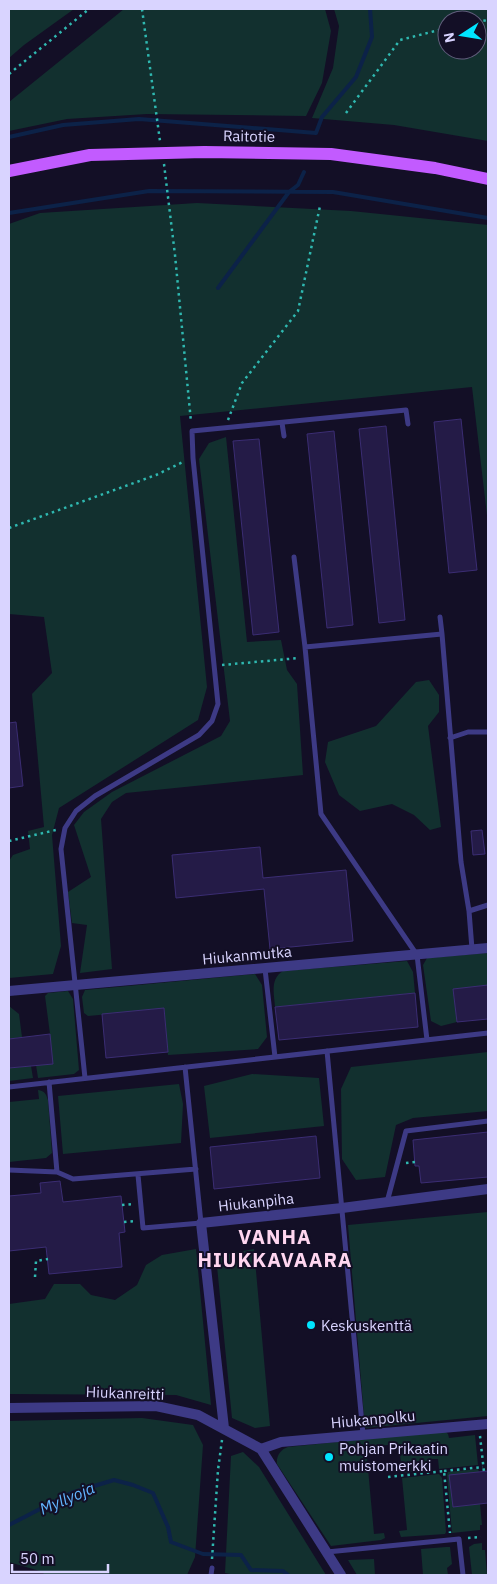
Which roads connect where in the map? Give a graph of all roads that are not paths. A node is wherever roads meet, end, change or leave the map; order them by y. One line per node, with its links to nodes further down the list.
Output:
1 (9, 171): 2 (main road, Raitotie)
2 (488, 179)
3 (282, 423): 4 (lane); 5 (lane); 18 (lane)
4 (408, 424)
5 (284, 436)
6 (294, 556): 9 (lane)
7 (440, 616): 8 (lane)
8 (442, 634): 9 (lane); 11 (lane)
9 (305, 647): 16 (lane)
10 (488, 732): 11 (lane)
11 (450, 738): 13 (lane)
12 (488, 905): 13 (lane)
13 (469, 911): 15 (lane)
14 (488, 948): 15 (street, Hiukanmutka)
15 (472, 949): 16 (street, Hiukanmutka)
16 (417, 955): 17 (street, Hiukanmutka); 21 (lane)
17 (265, 969): 18 (street, Hiukanmutka); 23 (lane)
18 (74, 985): 19 (street, Hiukanmutka); 25 (lane)
19 (9, 991)
20 (488, 1033): 21 (lane)
21 (427, 1040): 22 (lane)
22 (327, 1051): 23 (lane); 35 (lane)
23 (275, 1057): 24 (lane)
24 (185, 1067): 25 (lane); 29 (lane)
25 (85, 1078): 26 (lane)
26 (49, 1082): 27 (lane); 31 (lane)
27 (9, 1087)
28 (488, 1121): 34 (lane)
29 (196, 1169): 32 (lane); 36 (lane)
30 (9, 1170): 31 (lane)
31 (57, 1172): 32 (lane)
32 (138, 1175): 36 (lane)
33 (488, 1189): 34 (street, Hiukanpiha)
34 (386, 1202): 35 (street, Hiukanpiha)
35 (342, 1208): 36 (street, Hiukanpiha); 40 (lane)
36 (201, 1223): 39 (street, Hiukanpiha)
37 (9, 1408): 39 (street, Hiukanreitti)
38 (484, 1424): 40 (street, Hiukanpolku)
39 (224, 1428): 41 (street, Hiukanreitti)
40 (363, 1434): 41 (street, Hiukanpolku)
41 (262, 1449): 42 (street, Hiukanreitti)
42 (327, 1552): 45 (street, Hiukanreitti); 46 (lane)
43 (212, 1568): 44 (lane)
44 (211, 1575)
45 (340, 1575)
46 (463, 1575)

